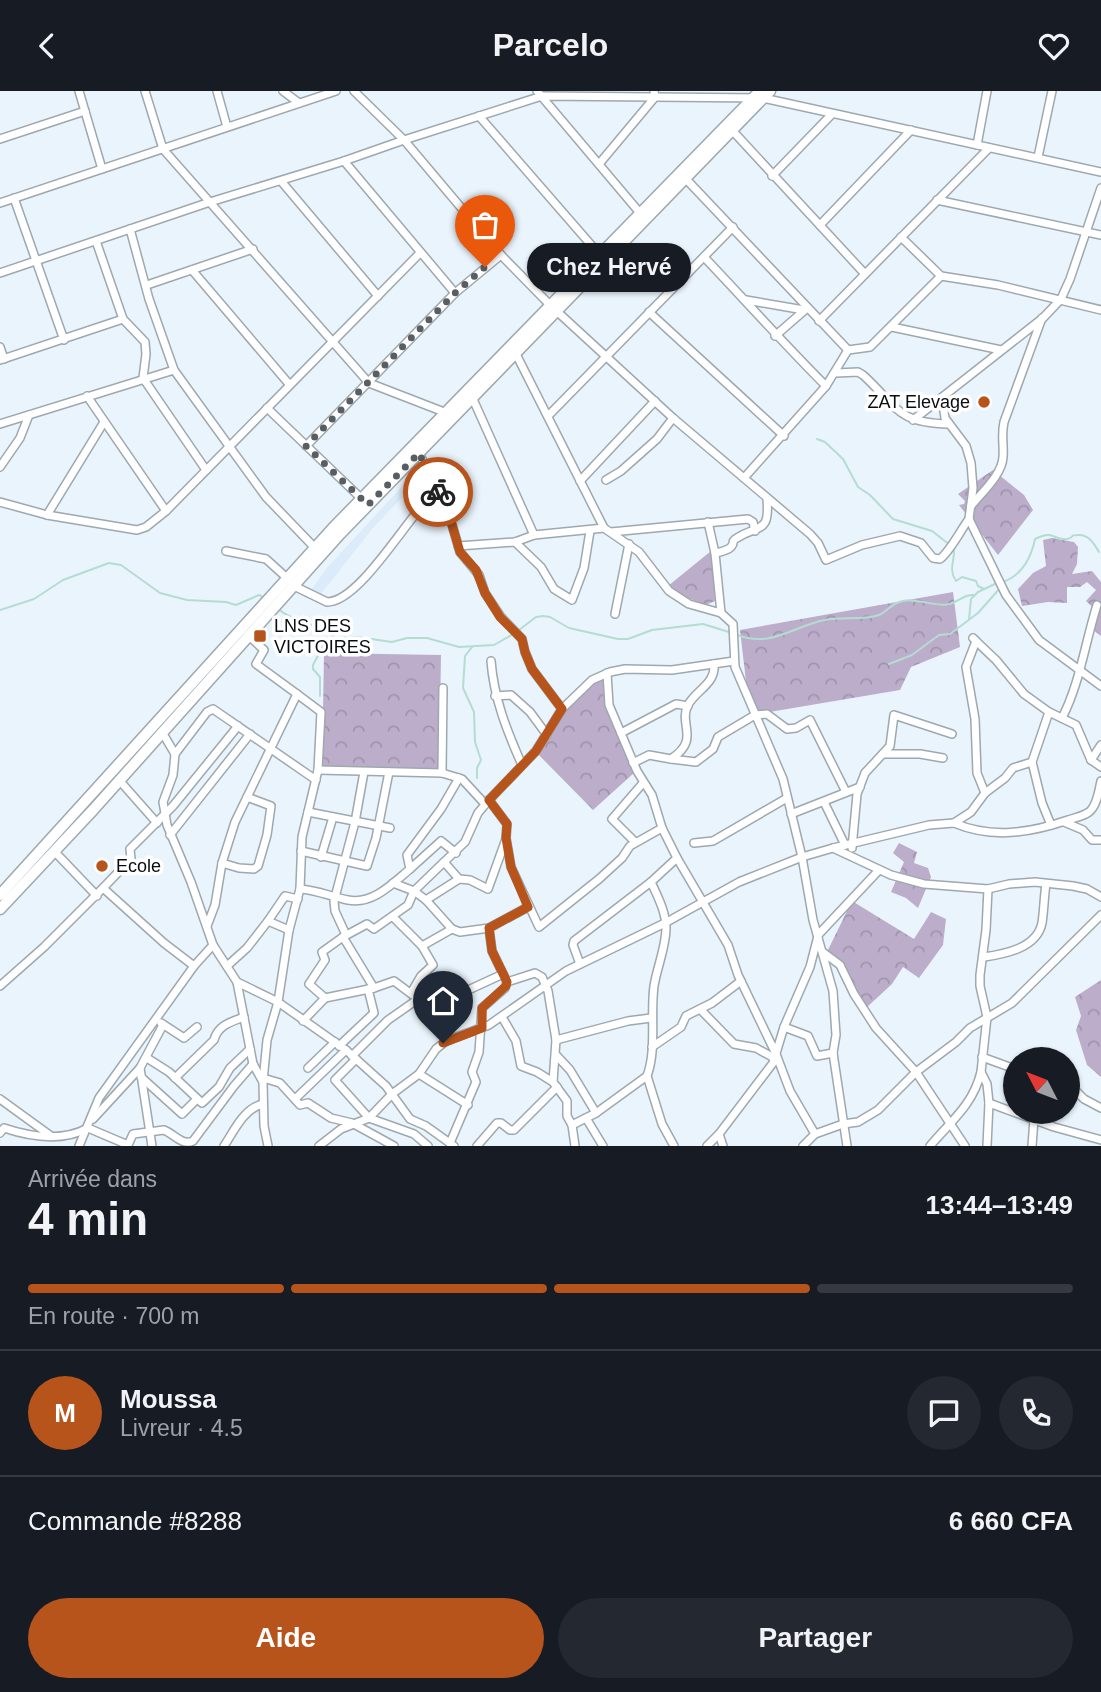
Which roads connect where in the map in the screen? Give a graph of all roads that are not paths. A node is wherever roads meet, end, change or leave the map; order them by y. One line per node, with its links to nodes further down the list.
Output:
1 (79, 91): 13 (street)
2 (145, 91): 23 (street)
3 (217, 91): 16 (street)
4 (283, 91): 12 (street)
5 (336, 91): 12 (street)
6 (354, 91): 20 (street)
7 (987, 91): 21 (street)
8 (1052, 91): 24 (street)
9 (539, 94): 10 (street); 15 (street); 26 (street)
10 (654, 94): 11 (street); 26 (street)
11 (762, 94): 14 (street); 17 (street)
12 (299, 103): 16 (street)
13 (85, 111): 19 (street); 27 (street)
14 (832, 114): 18 (street); 29 (street)
15 (479, 116): 20 (street); 48 (street)
16 (227, 127): 23 (street)
17 (729, 128): 29 (street); 30 (street); 37 (street)
18 (911, 130): 21 (street); 38 (street)
19 (0, 139)
20 (404, 140): 25 (street); 47 (street)
21 (977, 145): 22 (street)
22 (989, 148): 24 (street); 34 (street)
23 (163, 149): 27 (street); 36 (street)
24 (1038, 157): 28 (street)
25 (344, 162): 31 (street); 46 (street)
26 (599, 164): 37 (street)
27 (102, 169): 33 (street)
28 (1101, 172)
29 (772, 176): 38 (street)
30 (685, 178): 39 (street); 60 (street)
31 (281, 181): 36 (street); 57 (street)
32 (1101, 188): 41 (street)
33 (14, 198): 35 (street); 50 (street)
34 (937, 200): 41 (street); 43 (street)
35 (0, 202)
36 (210, 202): 40 (street); 45 (street)
37 (640, 213): 48 (street)
38 (820, 225): 53 (street)
39 (733, 227): 49 (street); 61 (street)
40 (130, 229): 44 (street); 55 (street)
41 (1085, 232): 42 (street); 58 (street)
42 (1101, 235)
43 (901, 237): 53 (street); 54 (street)
44 (96, 241): 50 (street); 65 (street)
45 (253, 249): 51 (street); 72 (street)
46 (420, 253): 56 (street); 57 (street)
47 (501, 254): 56 (street); 60 (street)
48 (599, 254): 60 (street)
49 (704, 257): 59 (street); 63 (street)
50 (37, 261): 52 (street); 70 (street)
51 (192, 270): 55 (street); 83 (street)
52 (0, 273)
53 (865, 274): 66 (street)
54 (941, 276): 58 (street); 67 (street)
55 (147, 285): 68 (street)
56 (455, 293): 82 (street)
57 (378, 296): 72 (street)
58 (1061, 299): 62 (street); 64 (street)
59 (745, 300): 61 (street); 69 (street)
60 (553, 307): 76 (street); 77 (street); 90 (street)
61 (806, 309): 66 (street); 69 (street)
62 (1101, 310)
63 (649, 312): 77 (street); 98 (street)
64 (1043, 318): 75 (street); 111 (street)
65 (123, 319): 70 (street); 71 (street)
66 (819, 321): 74 (street)
67 (892, 327): 74 (street); 75 (street)
68 (162, 335): 71 (street); 79 (street)
69 (775, 336): 84 (street)
70 (64, 340): 78 (street)
71 (145, 342): 81 (street)
72 (332, 343): 82 (street); 83 (street)
73 (0, 347): 78 (street)
74 (848, 350): 80 (street)
75 (1002, 350): 85 (street)
76 (515, 352): 87 (street); 92 (street)
77 (606, 356): 88 (street); 92 (street)
78 (2, 359)
79 (174, 370): 81 (street); 100 (street)
80 (836, 373): 84 (street); 94 (street)
81 (143, 378): 86 (street); 103 (street)
82 (369, 383): 90 (street); 99 (street)
83 (289, 384): 89 (street)
84 (826, 386): 98 (street)
85 (946, 395): 94 (street); 97 (street)
86 (87, 396): 91 (street); 95 (street)
87 (472, 397): 101 (street); 119 (street)
88 (655, 401): 93 (street); 106 (street)
89 (267, 408): 99 (street); 100 (street)
90 (444, 412): 110 (street)
91 (29, 415): 96 (street); 102 (street)
92 (548, 416): 106 (street)
93 (673, 418): 104 (street); 105 (street)
94 (913, 420): 97 (street)
95 (104, 422): 112 (street); 113 (street)
96 (0, 424)
97 (949, 424): 111 (street)
98 (784, 436): 104 (street)
99 (306, 446): 110 (street)
100 (228, 447): 103 (street); 123 (street)
101 (419, 453): 107 (street); 110 (street)
102 (0, 467)
103 (206, 470): 112 (street)
104 (744, 478): 108 (street)
105 (606, 480)
106 (580, 481): 116 (street)
107 (437, 490): 122 (street); 126 (street)
108 (766, 499): 114 (street); 118 (street)
109 (0, 502): 113 (street)
110 (364, 502): 123 (street); 126 (street)
111 (971, 506): 114 (street)
112 (166, 511): 113 (street)
113 (47, 515)
114 (969, 519): 135 (street)
115 (708, 522): 116 (street); 118 (street); 125 (street)
116 (608, 530): 117 (street); 121 (street)
117 (590, 531): 119 (street); 120 (street)
118 (755, 531): 125 (street)
119 (534, 535): 120 (street)
120 (515, 542): 122 (street)
121 (629, 544): 129 (street); 130 (street)
122 (458, 546): 142 (street)
123 (315, 548): 126 (street)
124 (226, 551): 126 (street)
125 (715, 553): 129 (street)
126 (290, 582): 128 (street)
127 (1097, 605): 135 (street)
128 (268, 606): 131 (street); 218 (street)
129 (721, 613): 133 (street)
130 (615, 614)
131 (248, 635): 139 (street); 147 (street)
132 (491, 661): 140 (street)
133 (734, 661): 134 (street); 144 (street)
134 (714, 664): 136 (street); 141 (street)
135 (1080, 670): 137 (street); 145 (street)
136 (607, 673): 142 (street); 148 (street)
137 (1101, 686)
138 (443, 688): 166 (street)
139 (297, 694): 153 (street); 163 (street)
140 (495, 696): 151 (street); 161 (street)
141 (688, 706): 148 (street); 157 (street)
142 (562, 709): 151 (street)
143 (1049, 712): 145 (street); 159 (street); 174 (street)
144 (755, 715): 157 (street); 173 (street); 176 (street)
145 (1062, 718): 158 (street)
146 (238, 726): 149 (street); 154 (street); 180 (street)
147 (162, 732): 154 (street); 168 (street)
148 (621, 733): 160 (street)
149 (250, 734): 153 (street); 191 (street)
150 (952, 734): 155 (street)
151 (547, 735): 161 (street)
152 (1101, 745): 158 (street)
153 (271, 749): 169 (street); 175 (street)
154 (175, 754): 180 (street)
155 (884, 754): 156 (street); 172 (street)
156 (943, 758)
157 (671, 759): 160 (street)
158 (1091, 760): 162 (street)
159 (1032, 762): 174 (street); 187 (street)
160 (634, 763): 171 (street)
161 (522, 765): 178 (street)
162 (1101, 767)
163 (318, 770): 164 (street); 169 (street)
164 (364, 772): 165 (street); 184 (street)
165 (389, 772): 166 (street); 188 (street)
166 (442, 773): 167 (street)
167 (459, 778): 178 (street); 208 (street)
168 (119, 780): 185 (street); 198 (street)
169 (316, 780): 179 (street)
170 (1101, 781): 183 (street)
171 (643, 783): 190 (street); 194 (street)
172 (860, 787): 173 (street); 196 (street)
173 (846, 792): 177 (street)
174 (985, 793): 186 (street)
175 (247, 797): 207 (street); 207 (street)
176 (788, 798): 181 (street); 195 (street)
177 (824, 801): 181 (street); 196 (street)
178 (487, 802): 192 (street); 200 (street)
179 (308, 812): 182 (street); 199 (street)
180 (164, 814): 185 (street); 191 (street)
181 (791, 814): 202 (street)
182 (333, 817): 184 (street); 201 (street)
183 (1064, 821): 187 (street); 193 (street)
184 (355, 822): 188 (street); 205 (street)
185 (157, 823): 214 (street)
186 (954, 823): 187 (street); 196 (street)
187 (1051, 825)
188 (378, 826): 189 (street); 205 (street)
189 (390, 828)
190 (662, 828): 194 (street); 204 (street)
191 (170, 835): 231 (street)
192 (506, 838): 210 (street); 225 (street)
193 (1101, 840)
194 (635, 842): 225 (street)
195 (694, 843)
196 (848, 844): 197 (street); 203 (street)
197 (833, 848): 202 (street); 203 (street)
198 (54, 851): 219 (street); 226 (street)
199 (301, 851): 201 (street); 215 (street)
200 (456, 853): 206 (street); 208 (street)
201 (321, 857): 205 (street)
202 (802, 857): 224 (street); 235 (street)
203 (852, 857): 209 (street)
204 (677, 858): 211 (street); 224 (street)
205 (344, 862): 220 (street)
206 (444, 862): 210 (street); 217 (street)
207 (222, 863): 231 (street)
208 (410, 869): 212 (street)
209 (879, 870): 216 (street); 235 (street)
210 (459, 879): 223 (street)
211 (651, 882): 230 (street); 241 (street)
212 (393, 883): 217 (street); 220 (street)
213 (1046, 884): 216 (street); 221 (street); 240 (street)
214 (103, 888): 219 (street); 242 (street)
215 (300, 889): 220 (street); 222 (street)
216 (988, 889): 240 (street)
217 (414, 891): 223 (street); 228 (street)
218 (0, 895)
219 (97, 896): 249 (street)
220 (335, 896): 236 (street)
221 (1101, 897)
222 (298, 899): 229 (street); 234 (street)
223 (426, 900): 233 (street)
224 (704, 903): 230 (street); 245 (street)
225 (528, 907): 232 (street)
226 (0, 909)
227 (1101, 915): 258 (street)
228 (393, 917): 236 (street); 238 (street)
229 (268, 921): 234 (street); 243 (street)
230 (666, 923): 241 (street); 259 (street)
231 (206, 927): 237 (street)
232 (489, 928): 233 (street); 244 (street)
233 (452, 929): 238 (street)
234 (289, 930): 254 (street)
235 (818, 935): 239 (street); 264 (street)
236 (345, 936): 250 (street); 252 (street)
237 (213, 945): 242 (street); 243 (street)
238 (422, 946): 251 (street)
239 (824, 953): 270 (street); 280 (street)
240 (984, 957): 258 (street)
241 (580, 964): 248 (street)
242 (194, 966): 260 (street)
243 (227, 966): 246 (street)
244 (503, 974): 247 (street); 253 (street)
245 (741, 981): 255 (street); 273 (street)
246 (237, 982): 254 (street); 256 (street)
247 (507, 982): 248 (street); 265 (street)
248 (545, 983): 257 (street); 266 (street)
249 (0, 986)
250 (371, 988): 251 (street); 252 (street); 267 (street)
251 (411, 993): 253 (street)
252 (325, 998): 261 (street)
253 (418, 999): 274 (street)
254 (278, 1002): 261 (street); 286 (street)
255 (700, 1009): 268 (street); 273 (street)
256 (244, 1017): 269 (street); 285 (street)
257 (502, 1017): 265 (street); 287 (street)
258 (987, 1017): 275 (street); 280 (street)
259 (651, 1018): 266 (street); 268 (street)
260 (154, 1020): 262 (street); 272 (street)
261 (303, 1020): 267 (street)
262 (163, 1025): 263 (street); 276 (street)
263 (197, 1027)
264 (784, 1027): 270 (street); 273 (street)
265 (482, 1028): 282 (street); 295 (street)
266 (556, 1040): 271 (street)
267 (340, 1046): 274 (street); 279 (street); 290 (street)
268 (652, 1047): 283 (street)
269 (250, 1049): 277 (street); 292 (street)
270 (833, 1053): 302 (street)
271 (556, 1055): 287 (street); 298 (street)
272 (129, 1056): 276 (street); 307 (street)
273 (775, 1056): 310 (street); 311 (street)
274 (354, 1057): 288 (street); 299 (street)
275 (982, 1057): 278 (street); 281 (street)
276 (143, 1064): 284 (street); 285 (street); 307 (street)
277 (253, 1064): 286 (street); 315 (street)
278 (1003, 1065)
279 (308, 1068)
280 (916, 1072): 302 (street); 303 (street)
281 (981, 1072): 293 (street); 303 (street)
282 (419, 1074): 288 (street); 295 (street)
283 (647, 1076): 298 (street); 326 (street)
284 (141, 1077): 292 (street); 309 (street)
285 (176, 1078): 292 (street)
286 (263, 1080): 290 (street); 294 (street)
287 (555, 1085): 306 (street); 323 (street)
288 (392, 1094): 299 (street); 316 (street)
289 (1080, 1095): 297 (street)
290 (295, 1099): 301 (street)
291 (0, 1100): 312 (street)
292 (197, 1100)
293 (989, 1103): 296 (street); 333 (street)
294 (263, 1104): 319 (street); 320 (street)
295 (468, 1105): 316 (street)
296 (1003, 1108)
297 (1101, 1108)
298 (596, 1113): 300 (street)
299 (369, 1118): 301 (street); 322 (street)
300 (586, 1118): 306 (street); 325 (street)
301 (352, 1123): 314 (street); 321 (street)
302 (843, 1124): 311 (street); 330 (street)
303 (950, 1124): 331 (street); 332 (street)
304 (1034, 1124): 334 (street)
305 (1046, 1124): 313 (street)
306 (572, 1125): 324 (street)
307 (88, 1126): 309 (street); 312 (street); 317 (street)
308 (0, 1133): 312 (street)
309 (151, 1133): 315 (street); 318 (street)
310 (719, 1133): 327 (street); 328 (street)
311 (816, 1134): 329 (street)
312 (51, 1136)
313 (1100, 1136)
314 (325, 1144)
315 (183, 1145)
316 (452, 1145)
317 (79, 1146)
318 (152, 1146)
319 (223, 1146)
320 (268, 1146)
321 (394, 1146)
322 (428, 1146)
323 (477, 1146)
324 (575, 1146)
325 (603, 1146)
326 (674, 1146)
327 (707, 1146)
328 (723, 1146)
329 (803, 1146)
330 (847, 1146)
331 (930, 1146)
332 (965, 1146)
333 (987, 1146)
334 (1032, 1146)

